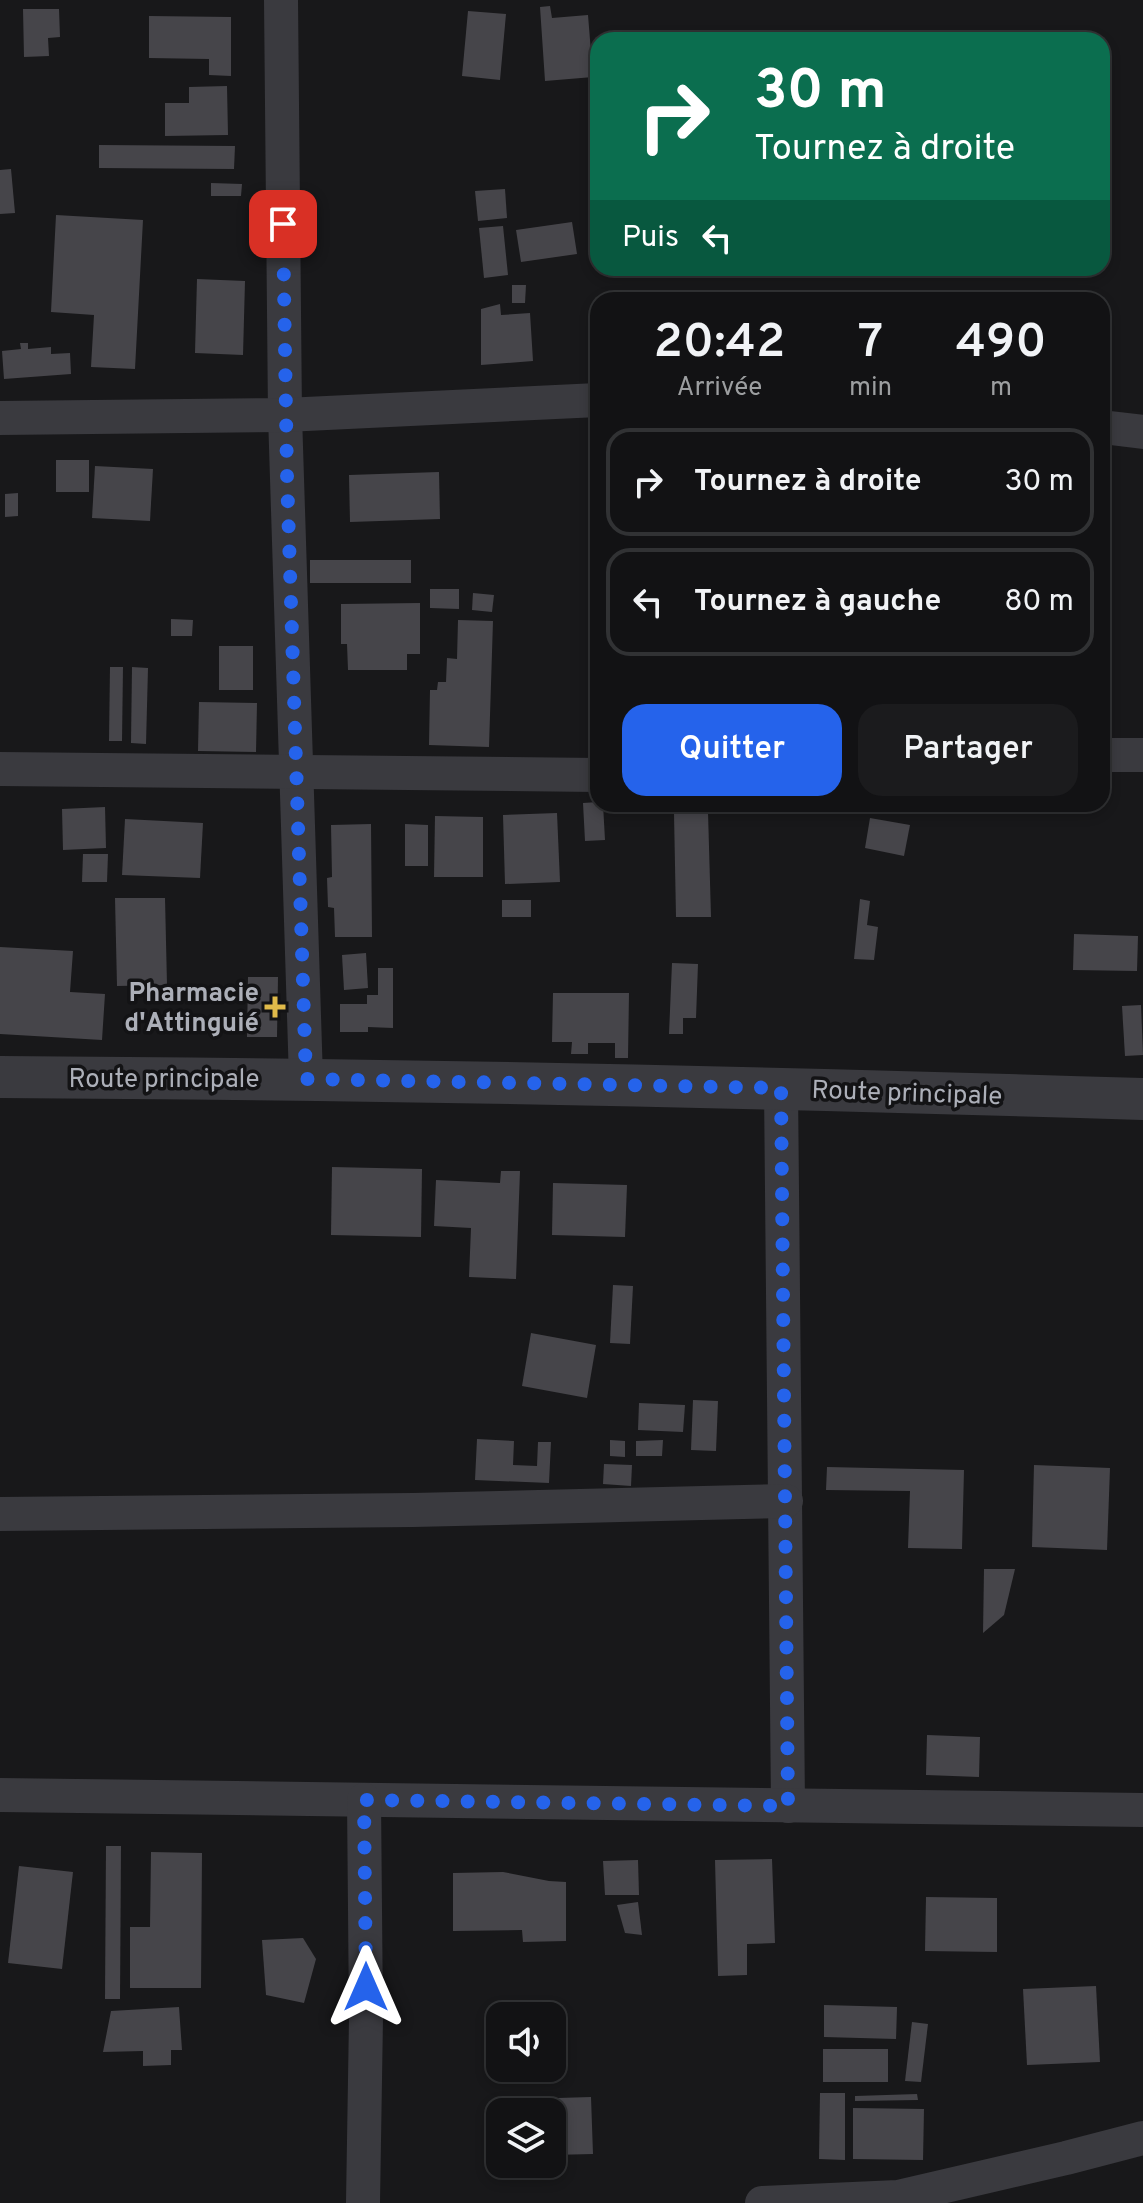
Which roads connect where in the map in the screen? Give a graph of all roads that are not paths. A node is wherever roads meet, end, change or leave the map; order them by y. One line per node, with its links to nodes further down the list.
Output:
1 (281, 0): 3 (street)
2 (590, 400): 3 (street)
3 (285, 415): 4 (street); 10 (street)
4 (0, 418)
5 (1110, 428): 6 (street)
6 (1143, 432)
7 (1110, 755): 8 (street)
8 (1143, 755)
9 (0, 769): 10 (street)
10 (296, 774): 11 (street); 13 (street)
11 (590, 775)
12 (0, 1077): 13 (street, Route principale)
13 (306, 1079): 14 (street, Route principale)
14 (781, 1088): 15 (street, Route principale); 16 (street)
15 (1143, 1099)
16 (786, 1501): 17 (street); 20 (street)
17 (0, 1514)
18 (0, 1795): 19 (street)
19 (364, 1800): 20 (street); 24 (street)
20 (788, 1806): 21 (street)
21 (1143, 1810)
22 (1143, 2138): 23 (street)
23 (898, 2200): 25 (street)
24 (363, 2203)
25 (762, 2203)

